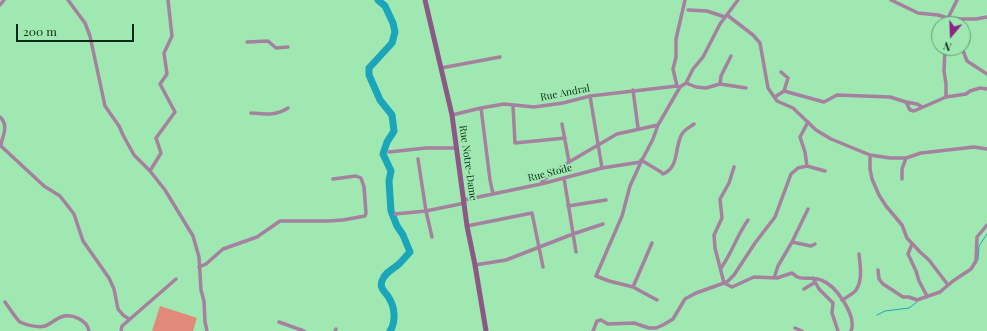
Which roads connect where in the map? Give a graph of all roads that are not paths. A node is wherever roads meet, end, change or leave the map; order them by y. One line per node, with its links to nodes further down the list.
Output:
1 (4, 0): 9 (street)
2 (68, 0): 61 (street)
3 (168, 0): 61 (street)
4 (425, 0): 22 (street, Rue Notre-Dame)
5 (686, 0): 27 (street)
6 (738, 0): 11 (street)
7 (891, 0): 12 (street)
8 (957, 0): 13 (street)
9 (0, 5)
10 (688, 10): 11 (street)
11 (726, 16): 25 (street); 33 (street)
12 (942, 16)
13 (951, 16)
14 (987, 17): 15 (street)
15 (971, 19)
16 (247, 42): 17 (street)
17 (288, 47)
18 (500, 56): 22 (street)
19 (731, 56): 26 (street)
20 (945, 56): 34 (street)
21 (965, 56): 24 (street)
22 (441, 68): 41 (street, Rue Notre-Dame)
23 (781, 72): 31 (street)
24 (987, 74)
25 (686, 83): 26 (street); 27 (street)
26 (720, 84): 28 (street)
27 (679, 86): 30 (street, Rue Andral); 46 (street)
28 (746, 88)
29 (987, 89): 34 (street)
30 (633, 90): 32 (street, Rue Andral); 47 (street)
31 (784, 90): 33 (street); 35 (street)
32 (590, 96): 36 (street, Rue Andral); 49 (street)
33 (775, 97): 43 (street)
34 (946, 97): 37 (street)
35 (906, 102): 37 (street); 37 (street)
36 (513, 106): 39 (street, Rue Andral); 48 (street)
37 (922, 107)
38 (288, 108): 40 (street)
39 (481, 108): 41 (street, Rue Andral); 67 (street)
40 (251, 113)
41 (452, 115): 50 (street, Rue Notre-Dame)
42 (0, 117): 104 (street)
43 (808, 122): 53 (street); 58 (street)
44 (562, 124): 48 (street)
45 (694, 124): 56 (street)
46 (658, 125): 47 (street); 56 (street)
47 (638, 128): 49 (street)
48 (564, 138): 57 (street)
49 (598, 145): 57 (street); 59 (street)
50 (457, 148): 52 (street); 69 (street, Rue Notre-Dame)
51 (987, 149): 54 (street)
52 (389, 152)
53 (870, 155): 54 (street); 83 (street)
54 (906, 158): 65 (street)
55 (418, 159): 72 (street)
56 (641, 161): 59 (street, Rue Stode); 98 (street)
57 (569, 162): 66 (street)
58 (807, 166): 62 (street); 95 (street)
59 (602, 168): 63 (street, Rue Stode)
60 (734, 168): 90 (street)
61 (150, 171): 88 (street)
62 (825, 172)
63 (564, 178): 66 (street, Rue Stode); 70 (street)
64 (332, 179): 88 (street)
65 (902, 179)
66 (541, 184): 67 (street, Rue Stode)
67 (493, 194): 69 (street, Rue Stode)
68 (606, 200): 70 (street)
69 (465, 202): 72 (street, Rue Stode); 77 (street, Rue Notre-Dame)
70 (568, 206): 78 (street)
71 (808, 209): 80 (street)
72 (426, 210): 73 (street, Rue Stode); 79 (street)
73 (395, 214)
74 (748, 220): 90 (street)
75 (603, 224): 78 (street)
76 (987, 225): 97 (street)
77 (467, 226): 84 (street); 87 (street, Rue Notre-Dame)
78 (573, 234): 84 (street); 85 (street)
79 (432, 238)
80 (792, 242): 82 (street); 92 (street)
81 (652, 243): 98 (street)
82 (814, 244)
83 (912, 244): 97 (street); 100 (street)
84 (539, 248): 87 (street); 89 (street)
85 (576, 252)
86 (859, 254): 102 (street)
87 (475, 265): 111 (street, Rue Notre-Dame)
88 (199, 267): 109 (street)
89 (542, 267)
90 (721, 268): 95 (street)
91 (878, 270): 100 (street)
92 (774, 278): 93 (street); 95 (street)
93 (813, 278): 96 (street); 102 (street)
94 (176, 280): 104 (street)
95 (724, 283): 112 (street)
96 (814, 283): 99 (street); 114 (street)
97 (948, 285): 100 (street)
98 (633, 287): 101 (street)
99 (804, 289)
100 (927, 296)
101 (657, 300)
102 (842, 300): 115 (street)
103 (5, 302): 107 (street)
104 (129, 319): 108 (street)
105 (279, 322): 110 (street)
106 (795, 328): 113 (street)
107 (89, 331)
108 (121, 331)
109 (207, 331)
110 (304, 331)
111 (486, 331)
112 (593, 331)
113 (802, 331)
114 (838, 331)
115 (851, 331)

